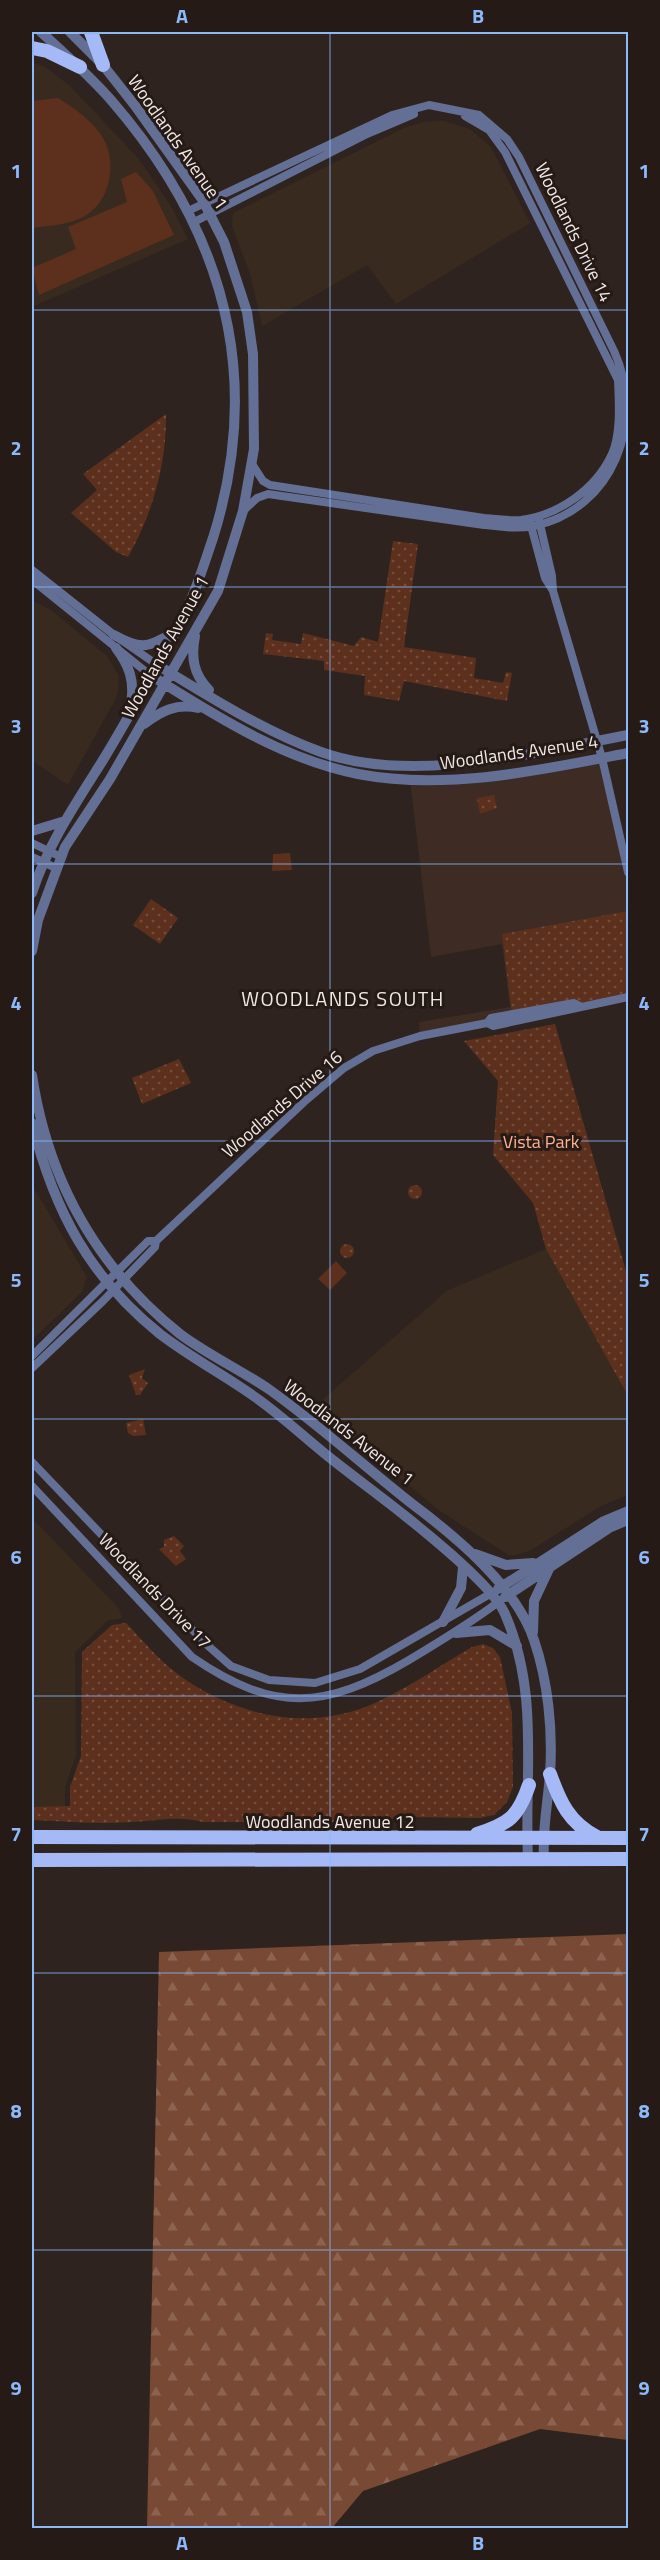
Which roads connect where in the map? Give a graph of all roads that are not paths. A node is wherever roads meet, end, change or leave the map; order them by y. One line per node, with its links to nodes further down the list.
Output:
1 (41, 32): 6 (street, Woodlands Avenue 1)
2 (70, 32): 5 (street, Woodlands Avenue 1)
3 (91, 32): 5 (main road)
4 (32, 48): 6 (main road)
5 (103, 65): 7 (street, Woodlands Avenue 1)
6 (80, 67): 8 (street, Woodlands Avenue 1)
7 (204, 203): 8 (street, Woodlands Drive 14); 9 (street, Woodlands Avenue 1); 13 (street, Woodlands Drive 14)
8 (188, 211): 10 (street, Woodlands Avenue 1)
9 (211, 214): 10 (street, Woodlands Drive 14); 11 (street, Woodlands Avenue 1); 13 (street, Woodlands Drive 14)
10 (194, 222): 17 (street, Woodlands Avenue 1)
11 (252, 464): 12 (street, Woodlands Avenue 1); 13 (street, Woodlands Drive 14)
12 (243, 511): 13 (street, Woodlands Drive 14); 16 (street, Woodlands Avenue 1)
13 (535, 521): 29 (street)
14 (32, 570): 18 (street)
15 (32, 580): 19 (street)
16 (197, 629): 21 (street, Woodlands Avenue 1); 24 (street)
17 (176, 632): 18 (street); 20 (street, Woodlands Avenue 1)
18 (114, 635): 20 (street)
19 (116, 648): 22 (street); 25 (street)
20 (156, 664): 21 (street, Woodlands Avenue 4); 22 (street, Woodlands Avenue 1)
21 (172, 673): 23 (street, Woodlands Avenue 1); 24 (street, Woodlands Avenue 4)
22 (150, 675): 23 (street, Woodlands Avenue 4); 25 (street, Woodlands Avenue 1)
23 (165, 685): 26 (street, Woodlands Avenue 4); 27 (street, Woodlands Avenue 1)
24 (225, 704): 29 (street, Woodlands Avenue 4)
25 (130, 710): 32 (street, Woodlands Avenue 1)
26 (209, 711): 27 (street); 33 (street, Woodlands Avenue 4)
27 (139, 728): 30 (street, Woodlands Avenue 1)
28 (628, 735): 29 (street, Woodlands Avenue 4)
29 (595, 742): 33 (street)
30 (124, 753): 32 (street); 40 (street, Woodlands Avenue 1)
31 (628, 753): 33 (street, Woodlands Avenue 4)
32 (105, 756): 34 (street, Woodlands Avenue 1)
33 (602, 759): 41 (street)
34 (64, 821): 35 (street); 37 (street, Woodlands Avenue 1)
35 (32, 831)
36 (32, 843): 37 (street)
37 (48, 850): 39 (street, Woodlands Avenue 1); 40 (street)
38 (32, 857): 39 (street)
39 (43, 862): 40 (street); 42 (street, Woodlands Avenue 1)
40 (58, 863): 43 (street, Woodlands Avenue 1)
41 (628, 873)
42 (32, 893)
43 (32, 951)
44 (628, 997): 47 (street, Woodlands Drive 16)
45 (32, 1075): 47 (street, Woodlands Avenue 1)
46 (32, 1124): 48 (street, Woodlands Avenue 1)
47 (120, 1276): 48 (street, Woodlands Drive 16); 51 (street, Woodlands Avenue 1)
48 (110, 1287): 49 (street, Woodlands Drive 16); 50 (street, Woodlands Drive 16); 54 (street, Woodlands Avenue 1)
49 (32, 1356)
50 (32, 1368)
51 (350, 1454): 54 (street); 57 (street, Woodlands Avenue 1)
52 (32, 1462): 62 (street, Woodlands Drive 17)
53 (32, 1486): 63 (street, Woodlands Drive 17)
54 (369, 1487): 59 (street, Woodlands Avenue 1)
55 (628, 1510): 58 (street)
56 (628, 1520): 58 (street)
57 (474, 1554): 58 (street); 60 (street, Woodlands Avenue 1)
58 (547, 1564): 60 (street); 64 (street)
59 (464, 1567): 61 (street, Woodlands Avenue 1); 62 (street)
60 (505, 1590): 61 (street); 64 (street, Woodlands Avenue 1)
61 (494, 1598): 62 (street, Woodlands Drive 17); 63 (street, Woodlands Drive 17); 65 (street, Woodlands Avenue 1)
62 (443, 1622)
63 (456, 1633): 65 (street)
64 (534, 1638): 66 (street, Woodlands Avenue 1)
65 (517, 1647): 67 (street, Woodlands Avenue 1)
66 (550, 1774): 71 (street, Woodlands Avenue 1); 72 (main road)
67 (529, 1785): 69 (main road); 70 (street, Woodlands Avenue 1)
68 (32, 1837): 69 (main road, Woodlands Avenue 12)
69 (463, 1838): 70 (main road, Woodlands Avenue 12)
70 (527, 1838): 71 (main road, Woodlands Avenue 12); 74 (street, Woodlands Avenue 1)
71 (543, 1838): 72 (main road, Woodlands Avenue 12); 75 (street, Woodlands Avenue 1)
72 (598, 1838): 73 (main road, Woodlands Avenue 12)
73 (628, 1838)
74 (528, 1858): 75 (main road, Woodlands Avenue 12); 77 (main road, Woodlands Avenue 12)
75 (544, 1859): 76 (main road, Woodlands Avenue 12)
76 (628, 1859)
77 (32, 1860)

